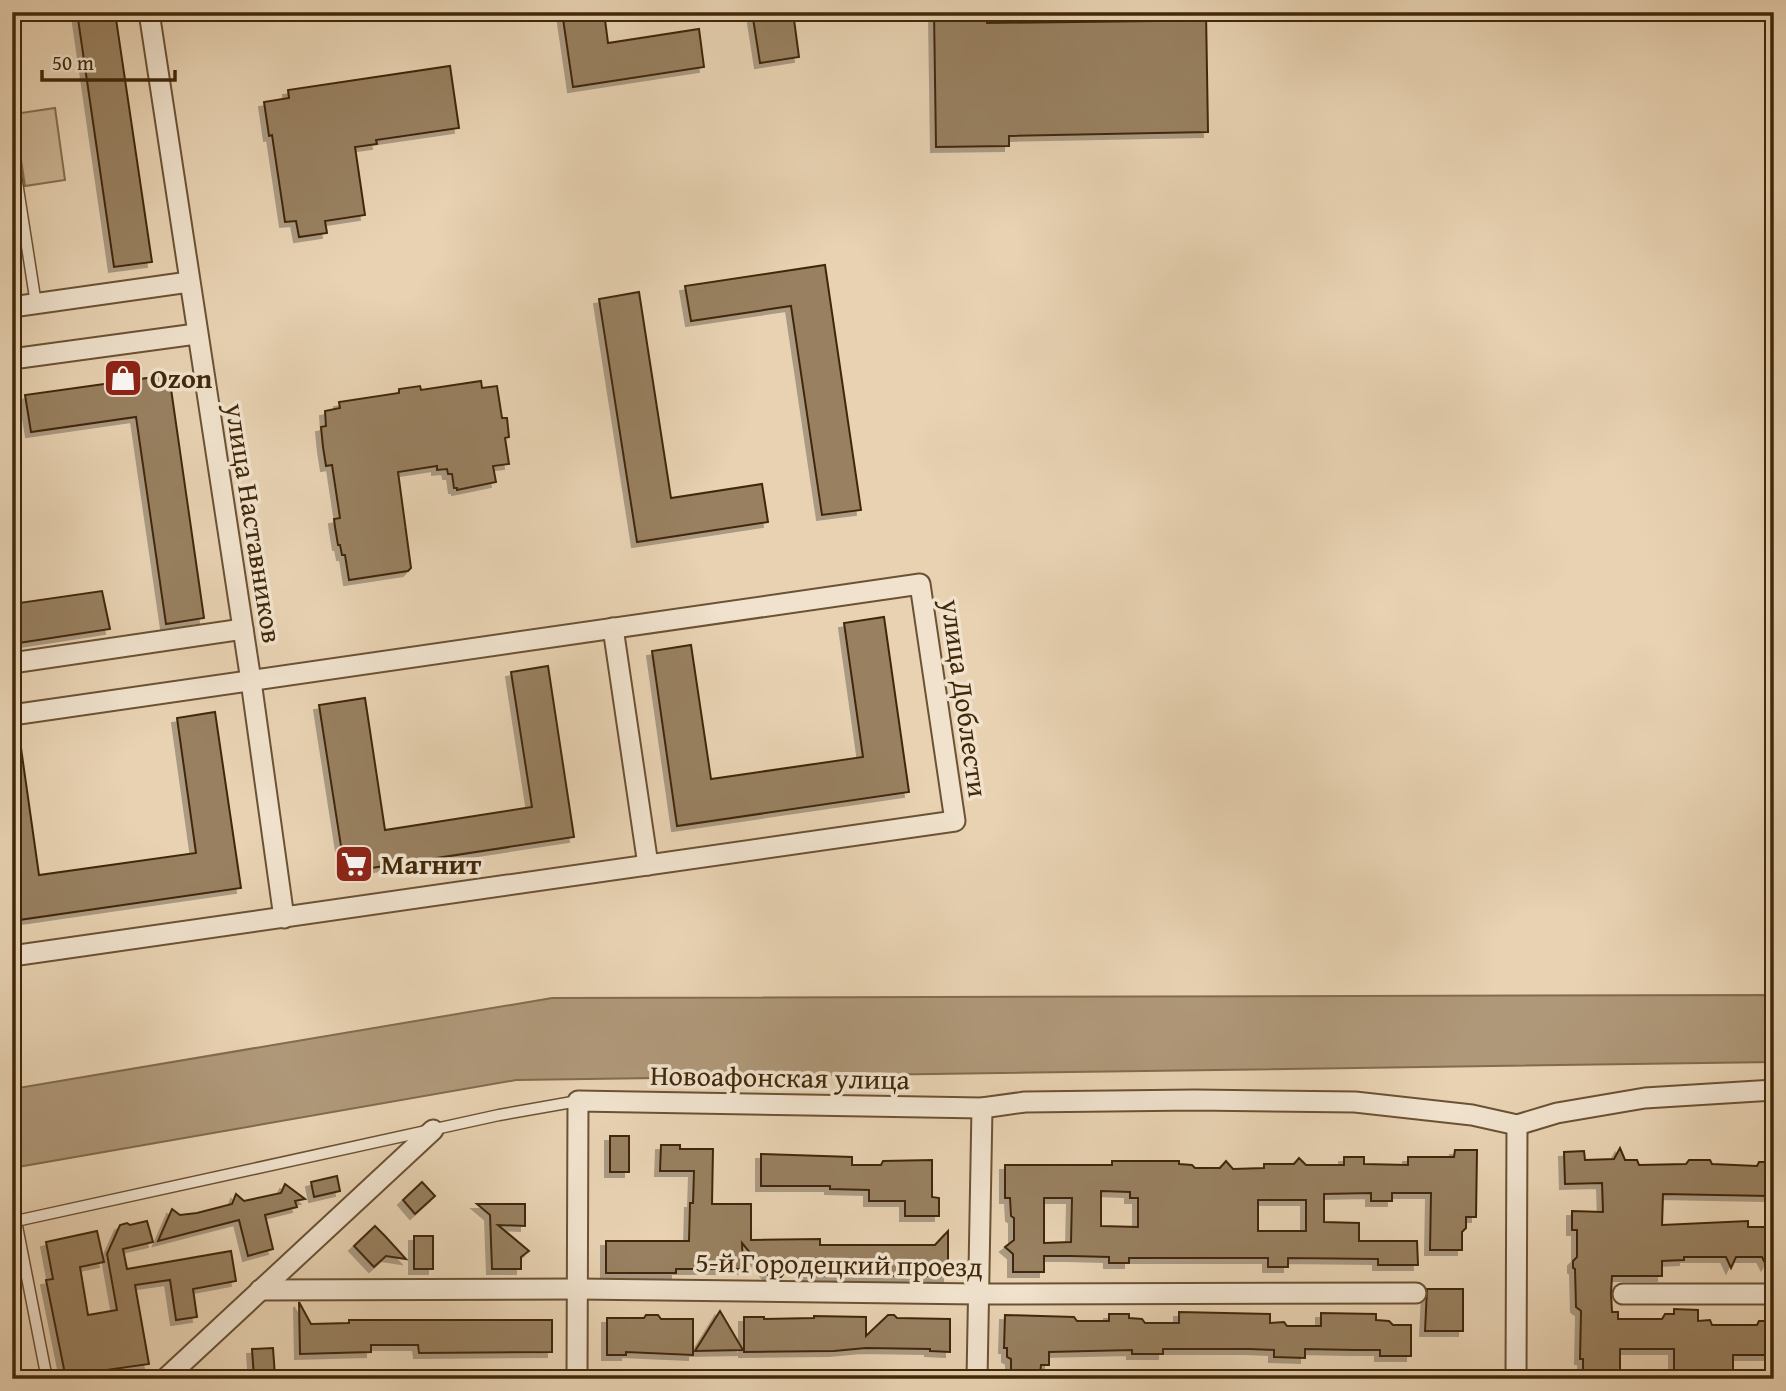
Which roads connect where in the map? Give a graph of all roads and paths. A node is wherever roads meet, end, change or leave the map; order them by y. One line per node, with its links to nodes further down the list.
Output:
1 (149, 12): 3 (street, улица Наставников)
2 (12, 150): 4 (lane)
3 (189, 282): 4 (street); 6 (street, улица Наставников)
4 (36, 304): 5 (street)
5 (12, 307)
6 (196, 334): 7 (street); 9 (street, улица Наставников)
7 (12, 359)
8 (613, 628): 11 (street); 13 (street); 13 (street, улица Доблести)
9 (243, 629): 10 (street); 11 (street, улица Наставников)
10 (12, 663)
11 (251, 681): 12 (street); 14 (street, улица Наставников)
12 (12, 715)
13 (648, 865): 14 (street)
14 (284, 918): 15 (street)
15 (12, 956)
16 (1774, 1090): 19 (street)
17 (578, 1101): 18 (street, Новоафонская улица); 20 (lane); 21 (street)
18 (982, 1108): 19 (street, Новоафонская улица); 24 (street)
19 (1517, 1125): 31 (street)
20 (433, 1130): 22 (street); 27 (lane)
21 (578, 1289): 22 (street, 5-й Городецкий проезд); 24 (street, 5-й Городецкий проезд); 29 (street)
22 (260, 1290): 28 (street)
23 (1416, 1293): 24 (street, 5-й Городецкий проезд)
24 (979, 1294): 30 (street)
25 (1623, 1294): 26 (street)
26 (1774, 1294)
27 (47, 1379)
28 (165, 1379)
29 (577, 1379)
30 (977, 1379)
31 (1516, 1379)

